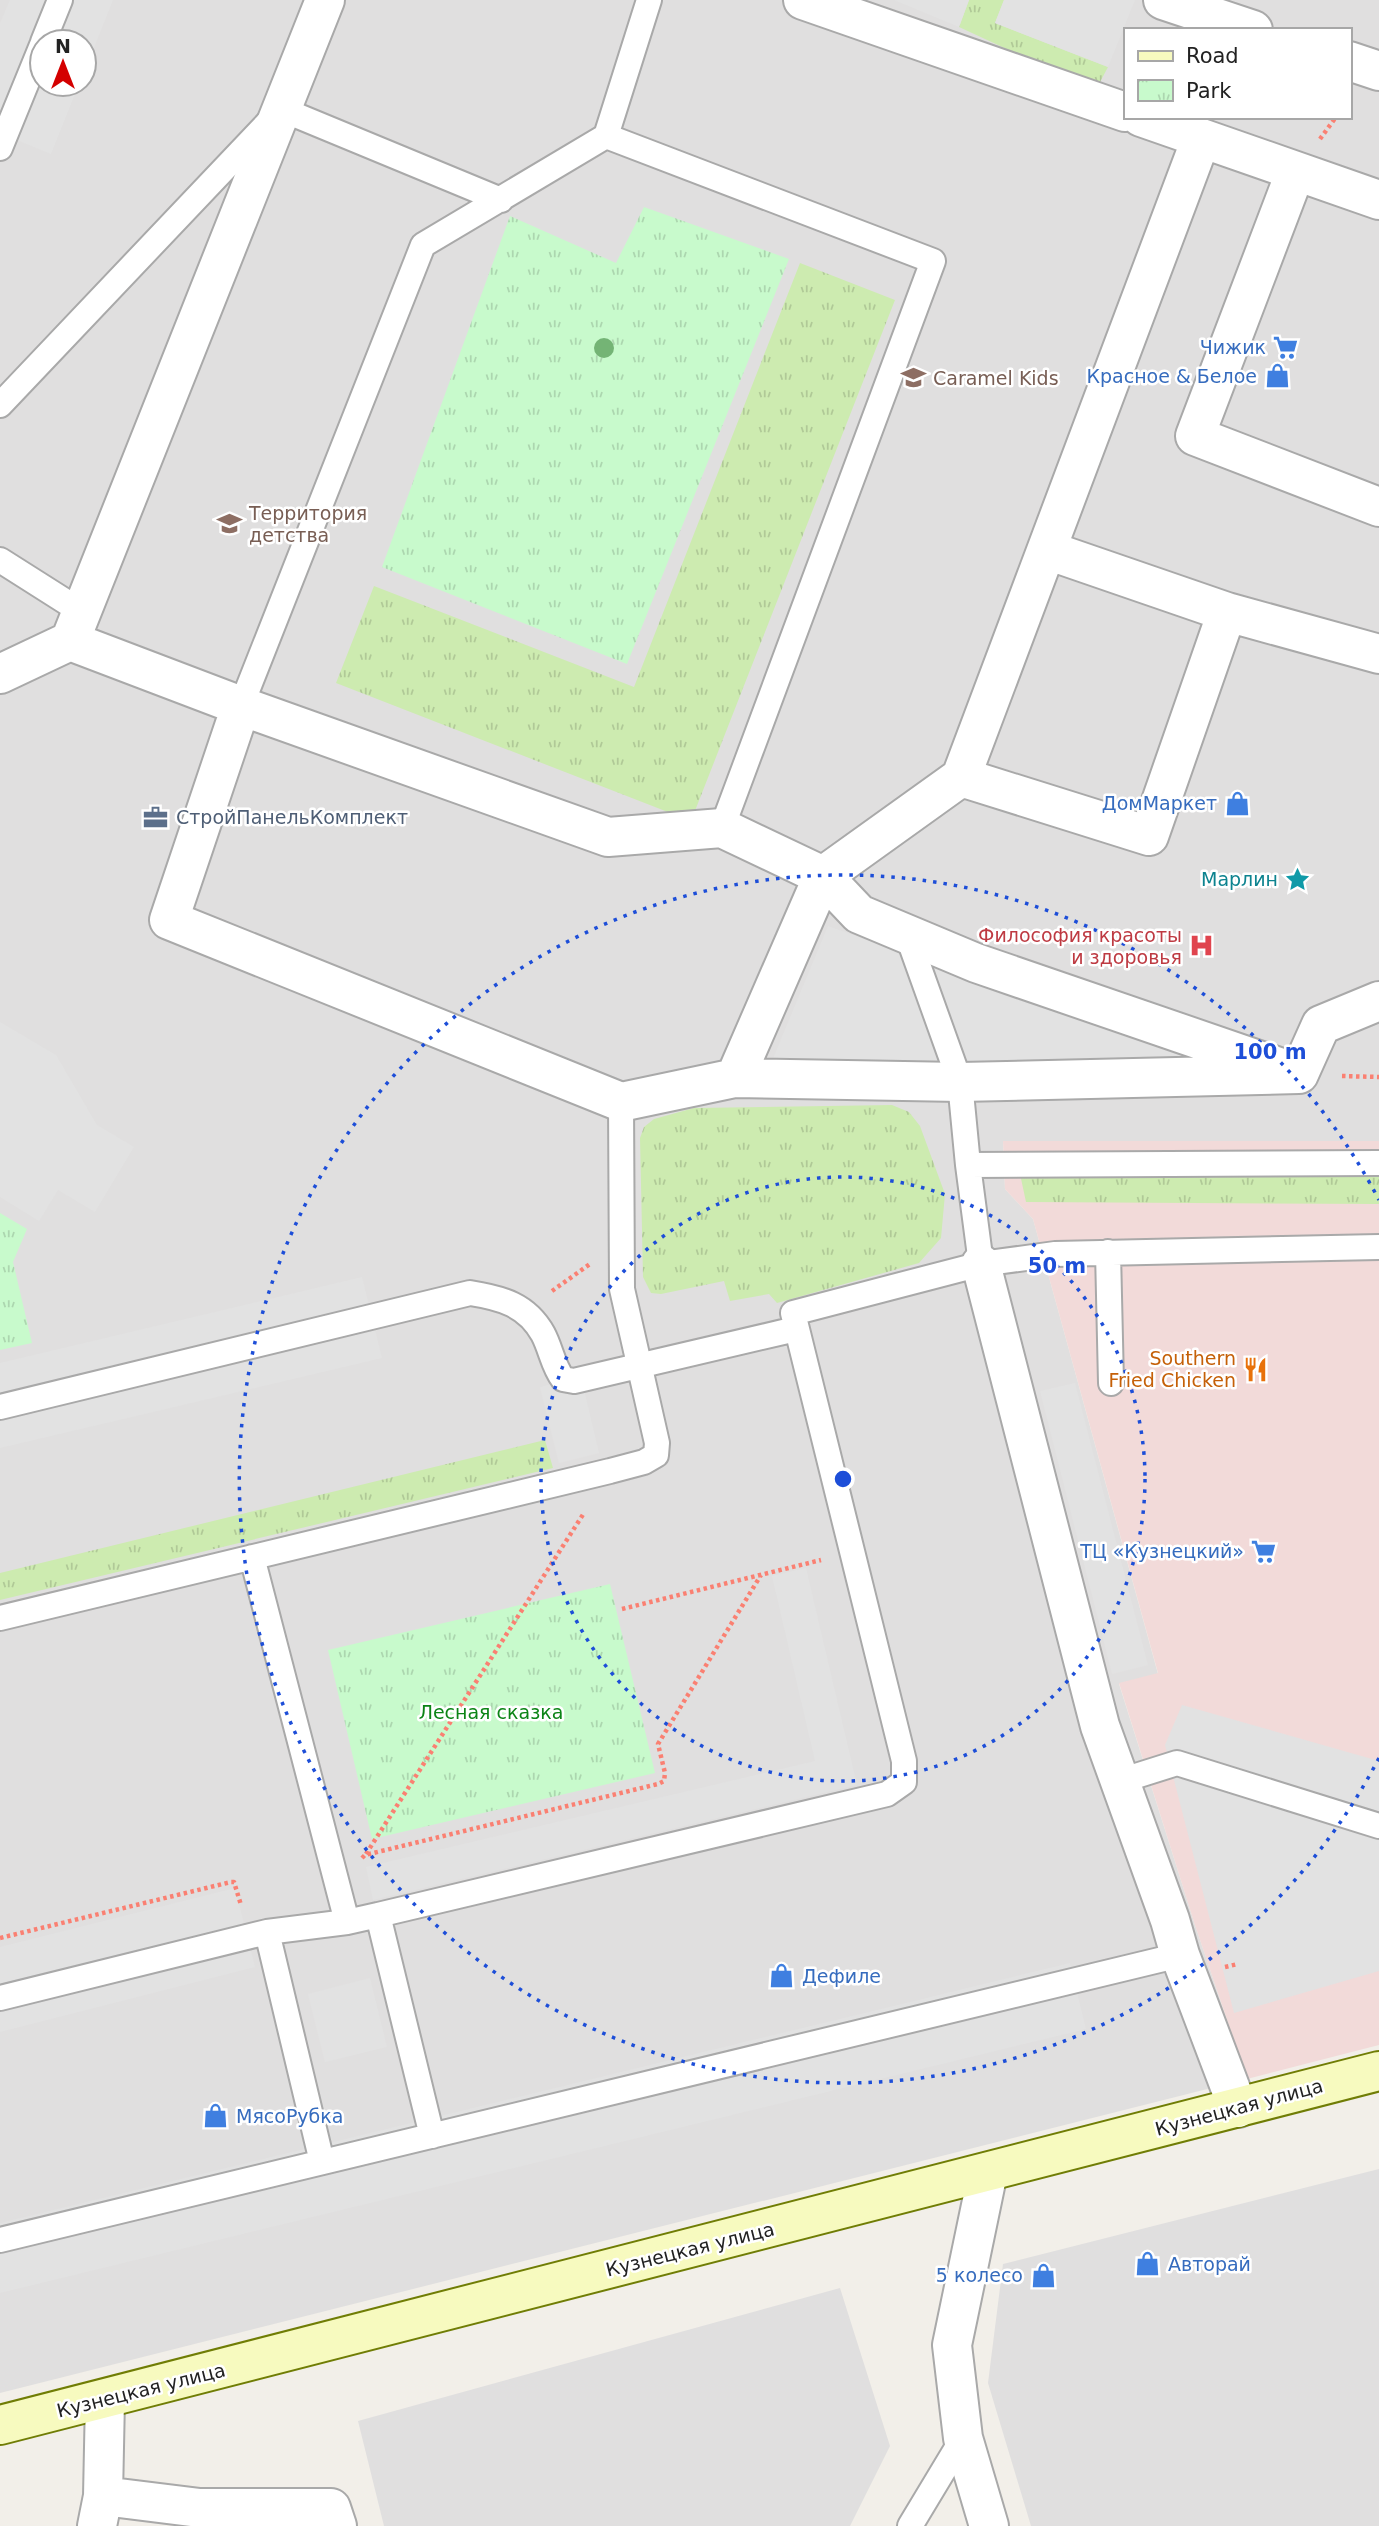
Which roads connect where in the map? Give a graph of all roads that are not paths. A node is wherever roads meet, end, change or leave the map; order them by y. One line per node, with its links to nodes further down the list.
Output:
1 (61, 0): 7 (lane)
2 (325, 0): 13 (street)
3 (649, 0): 16 (lane)
4 (803, 0): 6 (street)
5 (1163, 0): 8 (street); 9 (street)
6 (894, 15): 14 (street)
7 (50, 28)
8 (1153, 28)
9 (1247, 28)
10 (1351, 62): 11 (street)
11 (1379, 71)
12 (28, 80): 18 (lane)
13 (281, 109): 20 (lane); 22 (lane); 27 (street)
14 (1124, 109)
15 (1150, 119): 17 (street)
16 (606, 136): 20 (lane); 32 (lane)
17 (1201, 139): 19 (street); 24 (street)
18 (0, 148)
19 (1295, 173): 21 (street); 23 (street)
20 (501, 200): 30 (lane)
21 (1379, 201)
22 (0, 405)
23 (1379, 507)
24 (1047, 550): 26 (street); 31 (street)
25 (0, 560): 27 (lane)
26 (1227, 612): 28 (street); 31 (street)
27 (76, 626): 29 (street); 30 (street)
28 (1379, 654)
29 (4, 679)
30 (240, 706): 32 (street); 39 (street)
31 (961, 777): 33 (street)
32 (722, 828): 33 (street)
33 (823, 876): 34 (street); 37 (street)
34 (907, 934): 36 (street); 38 (lane)
35 (1379, 1001): 36 (street)
36 (1300, 1074): 38 (street)
37 (735, 1078): 38 (street); 39 (street)
38 (960, 1082): 41 (lane)
39 (621, 1102): 46 (lane)
40 (1379, 1163): 41 (lane)
41 (968, 1165): 44 (lane)
42 (1379, 1247): 43 (lane)
43 (1108, 1252): 44 (lane); 47 (lane)
44 (981, 1264): 45 (lane); 51 (street)
45 (796, 1329): 46 (lane); 53 (lane)
46 (640, 1366): 48 (lane); 49 (lane)
47 (1111, 1383)
48 (0, 1407)
49 (252, 1557): 50 (lane); 54 (lane)
50 (0, 1618)
51 (1120, 1781): 52 (lane); 56 (street)
52 (1379, 1826)
53 (375, 1915): 54 (lane); 60 (lane)
54 (347, 1922): 55 (lane)
55 (258, 1934): 57 (lane); 61 (lane)
56 (1180, 1955): 59 (street); 60 (lane)
57 (0, 1998)
58 (1379, 2071): 59 (main road, Кузнецкая улица)
59 (1238, 2108): 62 (main road, Кузнецкая улица)
60 (432, 2136): 61 (lane)
61 (323, 2162): 63 (lane)
62 (988, 2172): 64 (main road, Кузнецкая улица); 66 (street)
63 (0, 2240)
64 (105, 2399): 65 (main road, Кузнецкая улица); 67 (street)
65 (0, 2426)
66 (963, 2438): 69 (lane); 70 (street)
67 (100, 2511): 68 (street)
68 (337, 2526)
69 (909, 2526)
70 (989, 2526)

